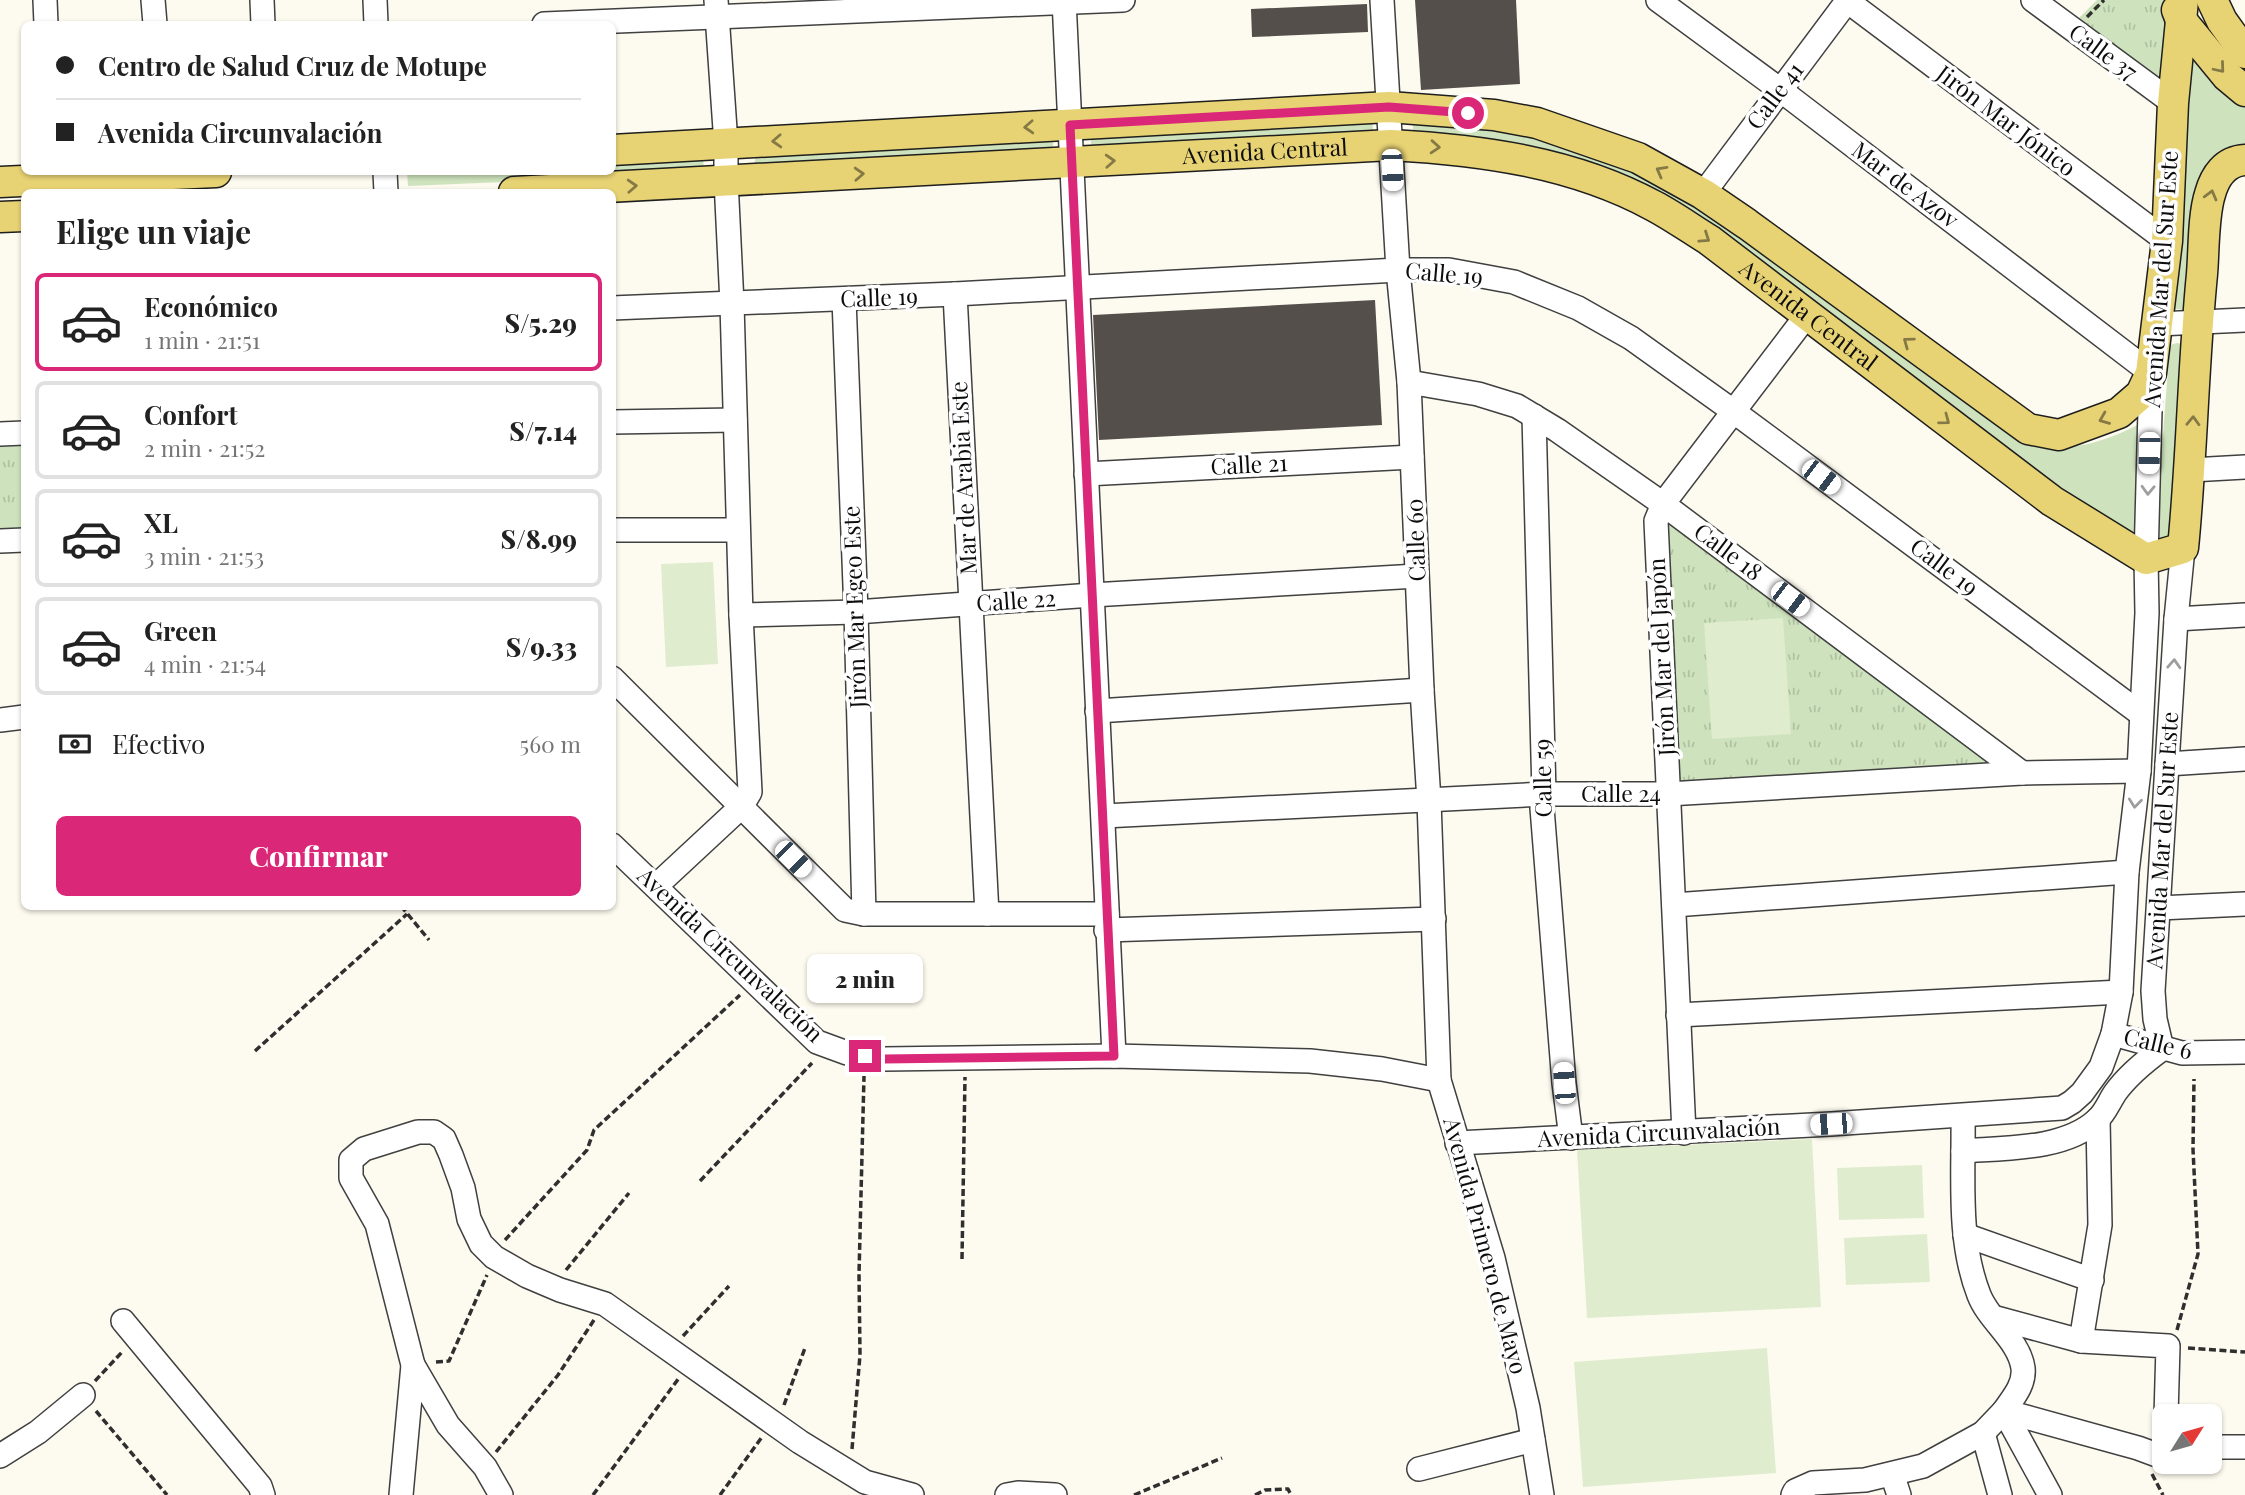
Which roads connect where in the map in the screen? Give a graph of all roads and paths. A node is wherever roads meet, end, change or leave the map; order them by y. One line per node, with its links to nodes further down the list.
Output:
1 (45, 0): 16 (street)
2 (153, 0): 17 (street)
3 (262, 0): 18 (street)
4 (375, 0): 19 (street)
5 (1123, 0): 11 (street)
6 (1382, 0): 25 (street, Calle 60)
7 (1658, 0): 22 (street, Mar de Azov)
8 (1847, 0): 22 (street, Calle 41); 41 (street, Jirón Mar Jónico)
9 (2104, 0): 15 (path)
10 (2212, 0): 21 (main road)
11 (1064, 1): 14 (street); 26 (street)
12 (2043, 4): 24 (street, Calle 37)
13 (2179, 7): 23 (main road, one-way to 23); 24 (main road, Avenida Mar del Sur Este)
14 (717, 9): 20 (street); 27 (street)
15 (2084, 20)
16 (46, 21)
17 (155, 21)
18 (263, 21)
19 (376, 21)
20 (579, 21)
21 (2245, 53)
22 (1779, 89): 38 (street, Calle 41); 52 (street, Mar de Azov)
23 (2245, 91)
24 (2174, 103): 41 (main road, Avenida Mar del Sur Este)
25 (1389, 107): 26 (main road, Avenida Central); 28 (street, Calle 60); 38 (main road, Avenida Central, one-way to 25)
26 (1070, 125): 27 (main road, Avenida Central, one-way to 27); 31 (street)
27 (726, 144): 29 (main road, Avenida Central); 35 (street)
28 (1391, 145): 31 (main road, Avenida Central, one-way to 28); 42 (street, Calle 60); 48 (main road, Avenida Central, one-way to 48)
29 (616, 150)
30 (2245, 160): 50 (main road, Avenida Mar del Sur Este, one-way to 30)
31 (1072, 164): 35 (main road, Avenida Central, one-way to 31); 43 (street)
32 (53, 175): 34 (main road); 36 (main road)
33 (194, 175): 34 (main road)
34 (164, 179)
35 (726, 180): 37 (main road, Avenida Central, one-way to 35); 46 (street)
36 (0, 182)
37 (567, 189)
38 (1703, 194): 52 (main road, Avenida Central, one-way to 38)
39 (21, 216): 40 (main road)
40 (0, 217)
41 (2167, 241): 51 (main road, Avenida Mar del Sur Este)
42 (1398, 270): 43 (street, Calle 19); 53 (street, Calle 60); 54 (street, Calle 19)
43 (1077, 286): 44 (street, Calle 19); 63 (street)
44 (955, 295): 45 (street, Calle 19); 73 (street, Mar de Arabia Este)
45 (844, 299): 46 (street, Calle 19); 74 (street, Jirón Mar Egeo Este)
46 (732, 304): 47 (street, Calle 19); 56 (street)
47 (616, 308)
48 (1807, 315): 54 (street, Jirón Mar del Japón); 70 (main road, Avenida Central, one-way to 70)
49 (2245, 320): 50 (street)
50 (2197, 323): 51 (street); 62 (main road, Avenida Mar del Sur Este, one-way to 50)
51 (2158, 324): 52 (main road, Avenida Mar del Sur Este)
52 (2151, 373): 70 (street, Avenida Mar del Sur Este, one-way to 70)
53 (1409, 382): 55 (street, Calle 18); 60 (street, Calle 60)
54 (1733, 411): 64 (street, Jirón Mar del Japón); 81 (street, Calle 19)
55 (1534, 416): 64 (street, Calle 18); 88 (street, Calle 59)
56 (735, 420): 57 (street); 66 (street)
57 (616, 422)
58 (21, 433): 59 (street)
59 (0, 434)
60 (1412, 457): 63 (street, Calle 21); 71 (street, Calle 60)
61 (2245, 467): 62 (street)
62 (2191, 470): 69 (main road, Avenida Mar del Sur Este)
63 (1086, 474): 72 (street)
64 (1663, 504): 87 (street, Calle 18); 89 (street, Jirón Mar del Japón)
65 (616, 530): 66 (street)
66 (738, 530): 75 (street)
67 (21, 540): 68 (street)
68 (0, 541)
69 (2183, 548): 70 (main road); 77 (street, Avenida Mar del Sur Este)
70 (2146, 559): 81 (street, Avenida Mar del Sur Este)
71 (1418, 576): 72 (street, Calle 22); 79 (street, Calle 60)
72 (1092, 595): 73 (street, Calle 22); 80 (street)
73 (971, 604): 74 (street, Calle 22); 102 (street, Mar de Arabia Este)
74 (856, 612): 75 (street, Calle 22); 101 (street, Jirón Mar Egeo Este)
75 (741, 615): 91 (street)
76 (2245, 615): 77 (street)
77 (2176, 619): 85 (street, Avenida Mar del Sur Este, one-way to 77)
78 (616, 682): 91 (street)
79 (1422, 690): 80 (street); 90 (street, Calle 60)
80 (1097, 711): 92 (street)
81 (2141, 714): 86 (street, Avenida Mar del Sur Este)
82 (21, 717): 83 (street)
83 (0, 720)
84 (2245, 759): 85 (street)
85 (2167, 764): 98 (street, Avenida Mar del Sur Este)
86 (2139, 771): 87 (street, Calle 24); 94 (street, Avenida Mar del Sur Este, one-way to 94)
87 (2022, 773): 89 (street, Calle 24)
88 (1545, 794): 89 (street, Calle 24); 90 (street, Calle 24); 122 (street, Calle 59)
89 (1668, 794): 97 (street, Jirón Mar del Japón)
90 (1429, 801): 92 (street, Calle 24); 103 (street, Calle 60)
91 (741, 807): 95 (street); 101 (street)
92 (1104, 816): 104 (street)
93 (616, 849): 95 (street, Avenida Circunvalación)
94 (2127, 872): 97 (street); 107 (street, Avenida Mar del Sur Este)
95 (656, 886): 106 (street, Avenida Circunvalación)
96 (2245, 904): 98 (street)
97 (1674, 905): 108 (street, Jirón Mar del Japón)
98 (2158, 908): 111 (street, Avenida Mar del Sur Este)
99 (404, 910): 100 (path)
100 (407, 914): 105 (path); 112 (path)
101 (864, 914): 102 (street)
102 (986, 914): 104 (street)
103 (1434, 919): 104 (street); 118 (street, Calle 60)
104 (1107, 922): 115 (street)
105 (429, 940)
106 (754, 981): 110 (street, Avenida Circunvalación); 128 (path)
107 (2120, 992): 108 (street); 109 (street, Avenida Mar del Sur Este)
108 (1678, 1015): 121 (street, Jirón Mar del Japón)
109 (2113, 1034): 111 (street, Calle 6); 119 (street, Avenida Circunvalación)
110 (828, 1046): 114 (street, Avenida Circunvalación); 125 (path)
111 (2162, 1049): 113 (street, Calle 6); 120 (street)
112 (256, 1051)
113 (2245, 1052)
114 (865, 1056): 116 (street, Avenida Circunvalación); 156 (path)
115 (1114, 1056): 116 (street, Avenida Circunvalación); 118 (street, Avenida Circunvalación)
116 (966, 1058): 129 (path)
117 (2194, 1079): 137 (path)
118 (1439, 1080): 123 (street, Avenida Primero de Mayo)
119 (1963, 1116): 121 (street, Avenida Circunvalación); 124 (street)
120 (2098, 1119): 124 (street); 130 (street)
121 (1684, 1133): 122 (street, Avenida Circunvalación)
122 (1571, 1138): 123 (street, Avenida Circunvalación)
123 (1457, 1143): 148 (street, Avenida Primero de Mayo)
124 (1963, 1150): 127 (street)
125 (700, 1181)
126 (629, 1193): 132 (path)
127 (1965, 1235): 130 (street); 134 (street)
128 (494, 1257): 132 (street); 142 (path); 142 (street)
129 (962, 1258)
130 (2092, 1280): 136 (street)
131 (729, 1286): 139 (path)
132 (560, 1290): 133 (street)
133 (605, 1304): 139 (street); 154 (path)
134 (1993, 1317): 136 (street); 145 (street)
135 (130, 1329): 143 (path); 159 (street)
136 (2081, 1341): 137 (street)
137 (2168, 1346): 140 (path); 144 (street)
138 (805, 1348): 146 (path)
139 (670, 1350): 141 (street)
140 (2245, 1352)
141 (690, 1364): 146 (street); 162 (path)
142 (413, 1365): 154 (street); 160 (street)
143 (83, 1395): 152 (street); 158 (path)
144 (2166, 1404)
145 (2004, 1411): 147 (street); 151 (street); 173 (street)
146 (773, 1423): 156 (street); 163 (path)
147 (1983, 1433): 157 (street); 172 (street)
148 (1533, 1440): 155 (street); 170 (street, Avenida Primero de Mayo)
149 (2222, 1447): 150 (street)
150 (2245, 1447)
151 (2152, 1453)
152 (0, 1456)
153 (1222, 1458): 167 (path)
154 (485, 1467): 161 (street)
155 (1419, 1469)
156 (850, 1472): 164 (street)
157 (1896, 1484): 171 (street)
158 (167, 1495)
159 (263, 1495)
160 (401, 1495)
161 (501, 1495)
162 (593, 1495)
163 (720, 1495)
164 (912, 1495)
165 (1007, 1495): 166 (street)
166 (1055, 1495)
167 (1133, 1495)
168 (1255, 1495): 169 (path)
169 (1291, 1495)
170 (1542, 1495)
171 (1793, 1495)
172 (2000, 1495)
173 (2050, 1495)

